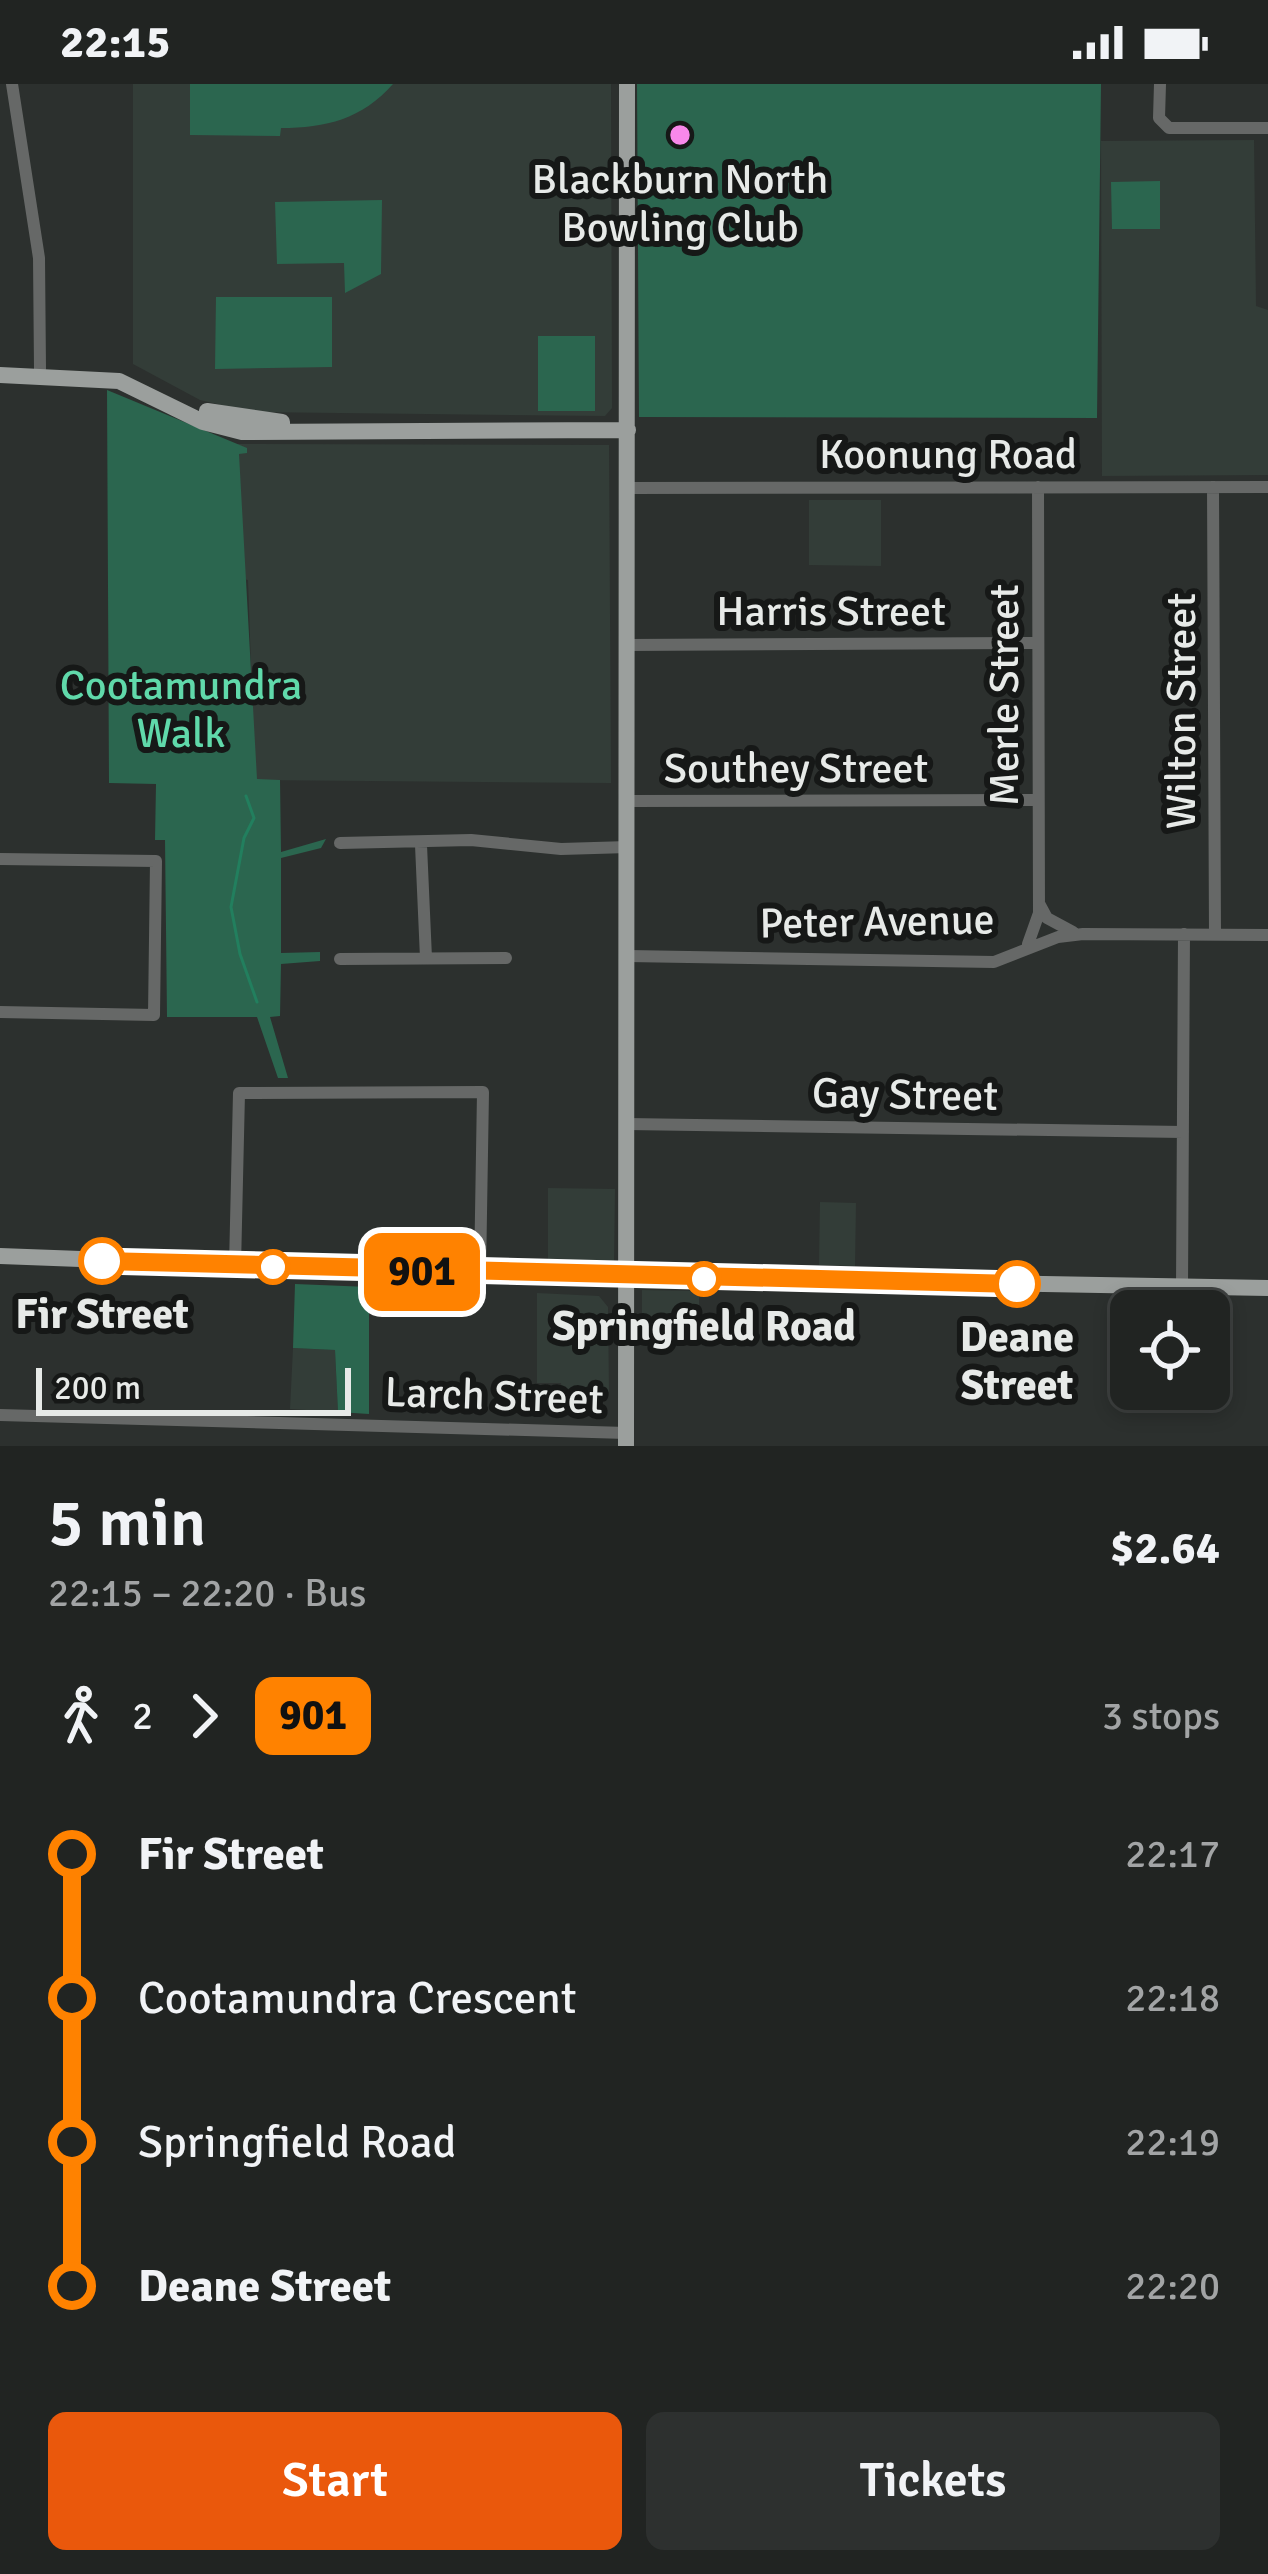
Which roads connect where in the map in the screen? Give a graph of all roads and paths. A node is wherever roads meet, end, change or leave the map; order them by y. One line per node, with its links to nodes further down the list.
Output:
1 (12, 84): 6 (street)
2 (627, 84): 7 (main road)
3 (1160, 84): 4 (street)
4 (1268, 128)
5 (8, 372): 6 (main road)
6 (40, 373): 7 (main road)
7 (628, 430): 11 (main road)
8 (1038, 487): 9 (street, Koonung Road); 11 (street, Koonung Road); 12 (street, Merle Street)
9 (1213, 487): 10 (street, Koonung Road); 23 (street, Wilton Street)
10 (1268, 487)
11 (628, 488): 13 (main road)
12 (1036, 643): 13 (street, Harris Street); 14 (street, Merle Street)
13 (628, 645): 15 (main road)
14 (1036, 800): 15 (street, Southey Street); 20 (street, Merle Street)
15 (628, 801): 18 (main road)
16 (340, 843): 17 (street)
17 (421, 845): 18 (street); 27 (street)
18 (628, 848): 26 (main road)
19 (0, 860): 30 (street)
20 (1039, 904): 21 (street); 25 (street, Merle Street)
21 (1083, 934): 22 (street, Peter Avenue); 25 (street, Peter Avenue)
22 (1184, 934): 23 (street, Peter Avenue); 32 (street)
23 (1215, 934): 24 (street, Peter Avenue)
24 (1268, 935)
25 (1023, 950): 26 (street, Peter Avenue)
26 (628, 956): 31 (main road)
27 (426, 958): 28 (street); 29 (street)
28 (506, 958)
29 (340, 959)
30 (0, 1012)
31 (627, 1124): 32 (street, Gay Street); 36 (main road)
32 (1183, 1132): 37 (street)
33 (0, 1256): 34 (main road)
34 (235, 1266): 35 (main road); 35 (street)
35 (480, 1274): 36 (main road)
36 (626, 1276): 37 (main road); 40 (main road)
37 (1182, 1287): 38 (main road)
38 (1268, 1288)
39 (0, 1415): 40 (street, Larch Street)
40 (626, 1439)

